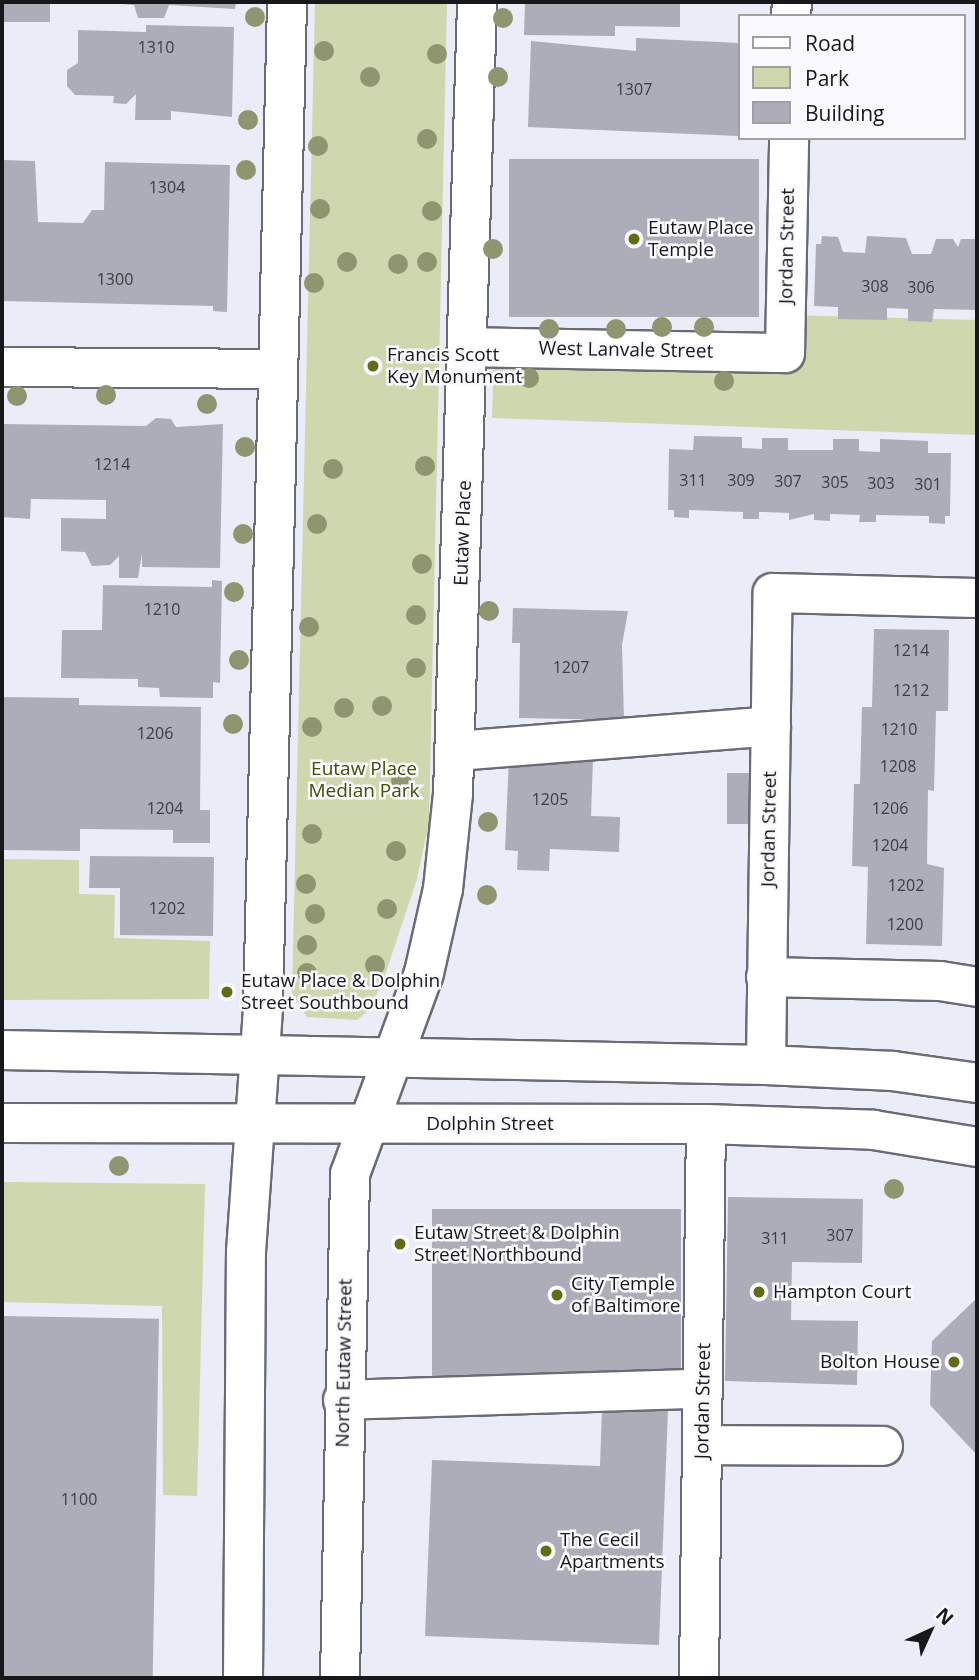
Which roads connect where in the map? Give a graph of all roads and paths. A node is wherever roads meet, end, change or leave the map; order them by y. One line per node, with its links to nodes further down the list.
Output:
1 (287, 2): 7 (street)
2 (477, 2): 4 (street, Eutaw Place)
3 (789, 140): 5 (street, Jordan Street)
4 (468, 346): 5 (street, West Lanvale Street); 10 (street, Eutaw Place)
5 (785, 353)
6 (2, 367): 7 (street)
7 (278, 369): 14 (street)
8 (977, 598): 9 (street, Jordan Street)
9 (771, 726): 10 (street); 11 (street, Jordan Street)
10 (456, 751): 15 (street, Eutaw Place)
11 (766, 977): 12 (street); 16 (street, Jordan Street)
12 (977, 987)
13 (2, 1050): 14 (street)
14 (260, 1052): 15 (street); 18 (street)
15 (396, 1057): 16 (street); 19 (street, North Eutaw Street)
16 (766, 1065): 17 (street)
17 (977, 1083)
18 (256, 1121): 19 (street, Dolphin Street); 20 (street, Dolphin Street); 27 (street)
19 (367, 1122): 21 (street, Dolphin Street); 24 (street, North Eutaw Street)
20 (2, 1123)
21 (706, 1124): 22 (street, Dolphin Street); 23 (street, Jordan Street)
22 (977, 1147)
23 (703, 1389): 24 (street); 25 (street, Jordan Street)
24 (343, 1400): 28 (street, North Eutaw Street)
25 (702, 1445): 26 (street); 29 (street, Jordan Street)
26 (883, 1446)
27 (243, 1678)
28 (340, 1678)
29 (699, 1678)

